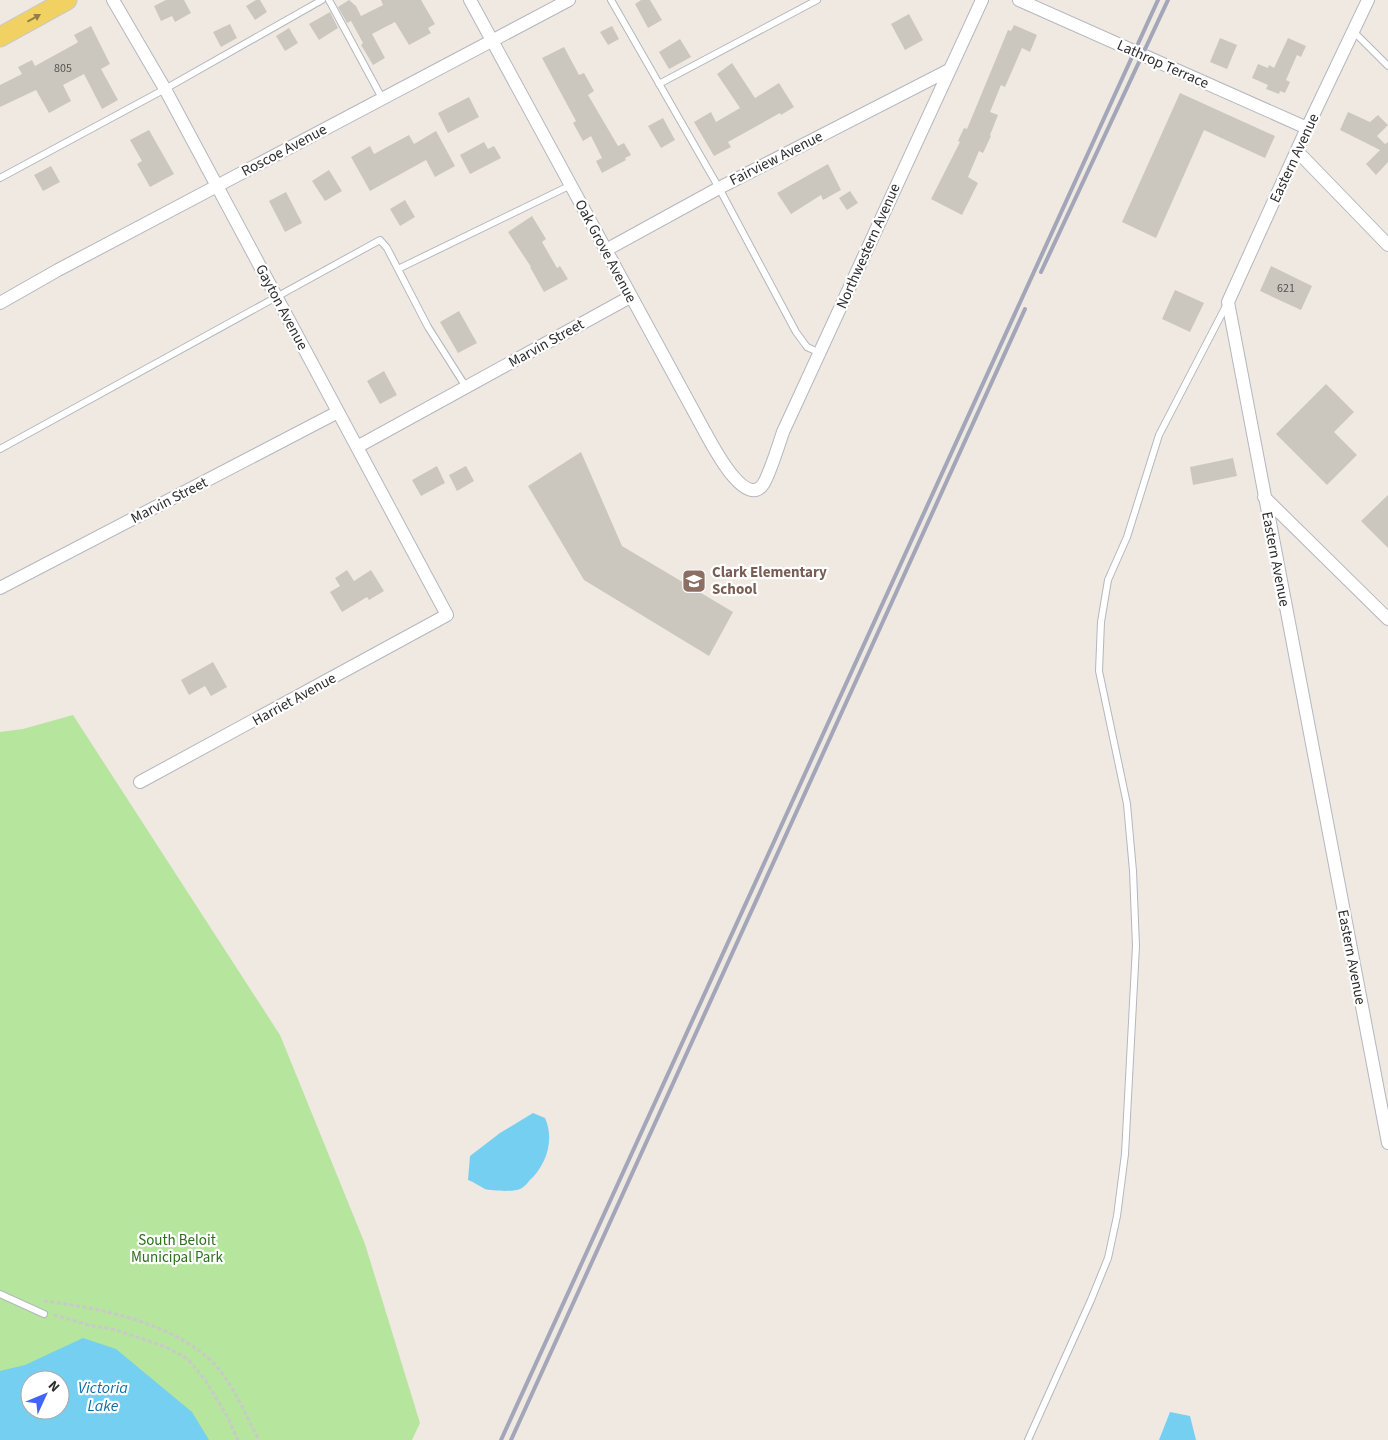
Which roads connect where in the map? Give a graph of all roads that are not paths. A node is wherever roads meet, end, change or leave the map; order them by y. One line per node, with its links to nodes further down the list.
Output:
1 (67, 0): 13 (main road, one-way to 1)
2 (113, 0): 18 (street, Gayton Avenue)
3 (322, 0): 18 (lane)
4 (329, 0): 19 (lane)
5 (470, 0): 14 (street, Oak Grove Avenue)
6 (569, 0): 14 (street, Roscoe Avenue)
7 (612, 0): 17 (lane)
8 (817, 0): 17 (lane)
9 (982, 0): 16 (street, Northwestern Avenue)
10 (1019, 0): 20 (street, Lathrop Terrace)
11 (1368, 0): 12 (street, Eastern Avenue)
12 (1354, 32): 15 (lane); 20 (street, Eastern Avenue)
13 (0, 37)
14 (492, 40): 19 (street, Roscoe Avenue); 23 (street, Oak Grove Avenue)
15 (1388, 66)
16 (948, 70): 25 (street, Fairview Avenue); 33 (street, Northwestern Avenue)
17 (659, 84): 25 (lane)
18 (165, 90): 22 (lane); 24 (street, Gayton Avenue)
19 (382, 98): 24 (street, Roscoe Avenue)
20 (1307, 128): 21 (street, Eastern Avenue)
21 (1297, 151): 26 (street); 31 (street, Eastern Avenue)
22 (0, 178)
23 (570, 185): 27 (street, Oak Grove Avenue); 28 (lane)
24 (217, 186): 30 (street, Gayton Avenue); 32 (street, Roscoe Avenue)
25 (719, 188): 27 (street, Fairview Avenue); 33 (lane)
26 (1388, 245)
27 (606, 250): 29 (street, Oak Grove Avenue)
28 (398, 268): 30 (lane); 34 (lane)
29 (630, 296): 34 (street, Marvin Street); 38 (street, Oak Grove Avenue)
30 (277, 298): 35 (street, Gayton Avenue); 37 (lane)
31 (1228, 302): 39 (street, Eastern Avenue); 47 (lane)
32 (0, 303)
33 (820, 353): 38 (street, Northwestern Avenue)
34 (466, 387): 36 (street, Marvin Street)
35 (338, 412): 36 (street, Gayton Avenue); 40 (street, Marvin Street)
36 (357, 447): 41 (street, Gayton Avenue)
37 (0, 449)
38 (754, 490)
39 (1264, 497): 42 (street); 44 (street, Eastern Avenue)
40 (0, 588)
41 (447, 616): 43 (street, Harriet Avenue)
42 (1388, 619)
43 (140, 782)
44 (1388, 1144)
45 (0, 1294): 46 (lane)
46 (44, 1314)
47 (1028, 1440)

